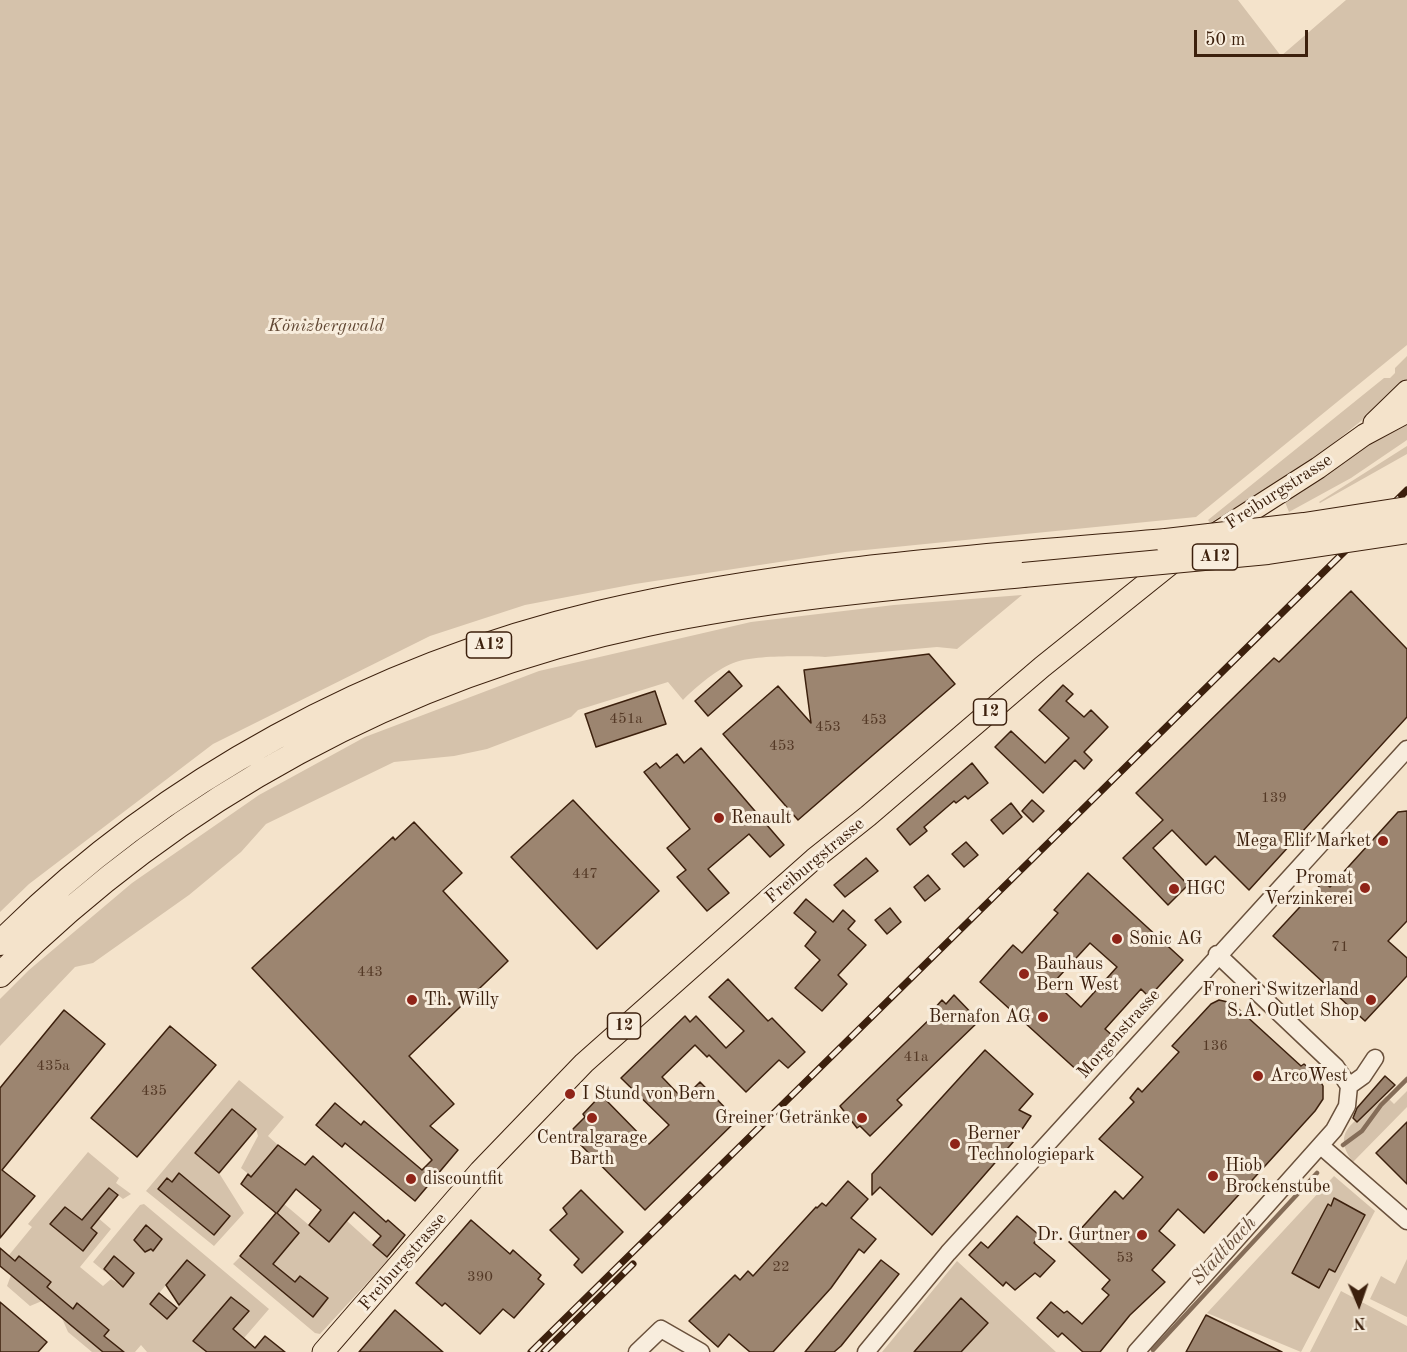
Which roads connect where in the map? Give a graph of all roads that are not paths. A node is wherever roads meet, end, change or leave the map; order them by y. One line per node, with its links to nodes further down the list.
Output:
1 (1407, 392): 3 (main road, Freiburgstrasse / 12)
2 (1407, 412): 3 (main road, Freiburgstrasse / 12)
3 (1364, 435): 14 (main road, Freiburgstrasse / 12)
4 (1407, 509): 7 (highway, A12, bridge)
5 (1407, 531): 9 (highway, A12, bridge)
6 (1407, 749): 8 (street, Morgenstrasse)
7 (0, 944)
8 (1217, 954): 11 (street); 17 (street, Morgenstrasse)
9 (0, 975)
10 (1376, 1058): 11 (street)
11 (1349, 1086): 12 (street)
12 (1321, 1146): 13 (street); 18 (street)
13 (1407, 1221)
14 (323, 1352)
15 (637, 1352): 16 (street)
16 (701, 1352)
17 (866, 1352)
18 (1136, 1352)

